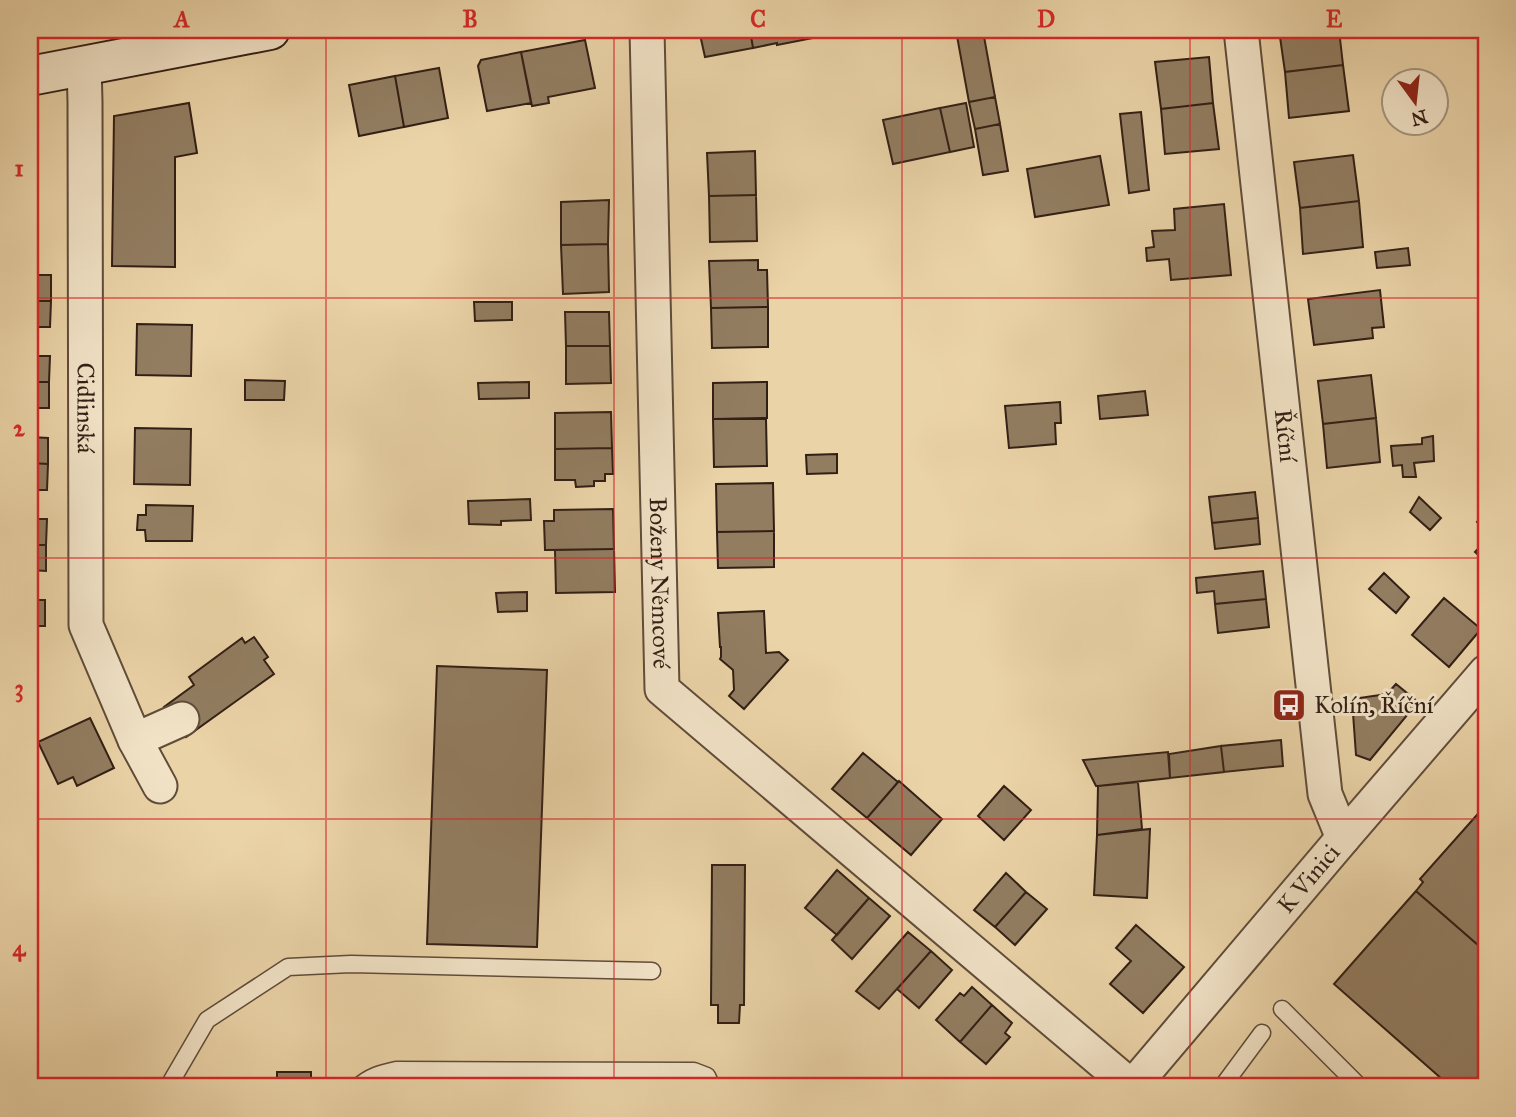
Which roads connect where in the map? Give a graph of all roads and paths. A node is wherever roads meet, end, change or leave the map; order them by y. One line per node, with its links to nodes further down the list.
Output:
1 (270, 30): 4 (main road)
2 (647, 30): 17 (street, Boženy Němcové)
3 (1241, 30): 10 (street, Říční)
4 (84, 65): 5 (main road); 8 (street, Cidlinská)
5 (30, 76)
6 (1486, 672): 10 (street, K Vinici)
7 (182, 719): 8 (street)
8 (135, 740): 9 (street, Cidlinská)
9 (160, 786)
10 (1343, 838): 17 (street, K Vinici)
11 (652, 971): 14 (lane)
12 (1282, 1009): 19 (lane)
13 (1262, 1033): 18 (lane)
14 (168, 1087)
15 (358, 1087): 16 (lane)
16 (712, 1087)
17 (1132, 1087)
18 (1222, 1087)
19 (1360, 1087)

